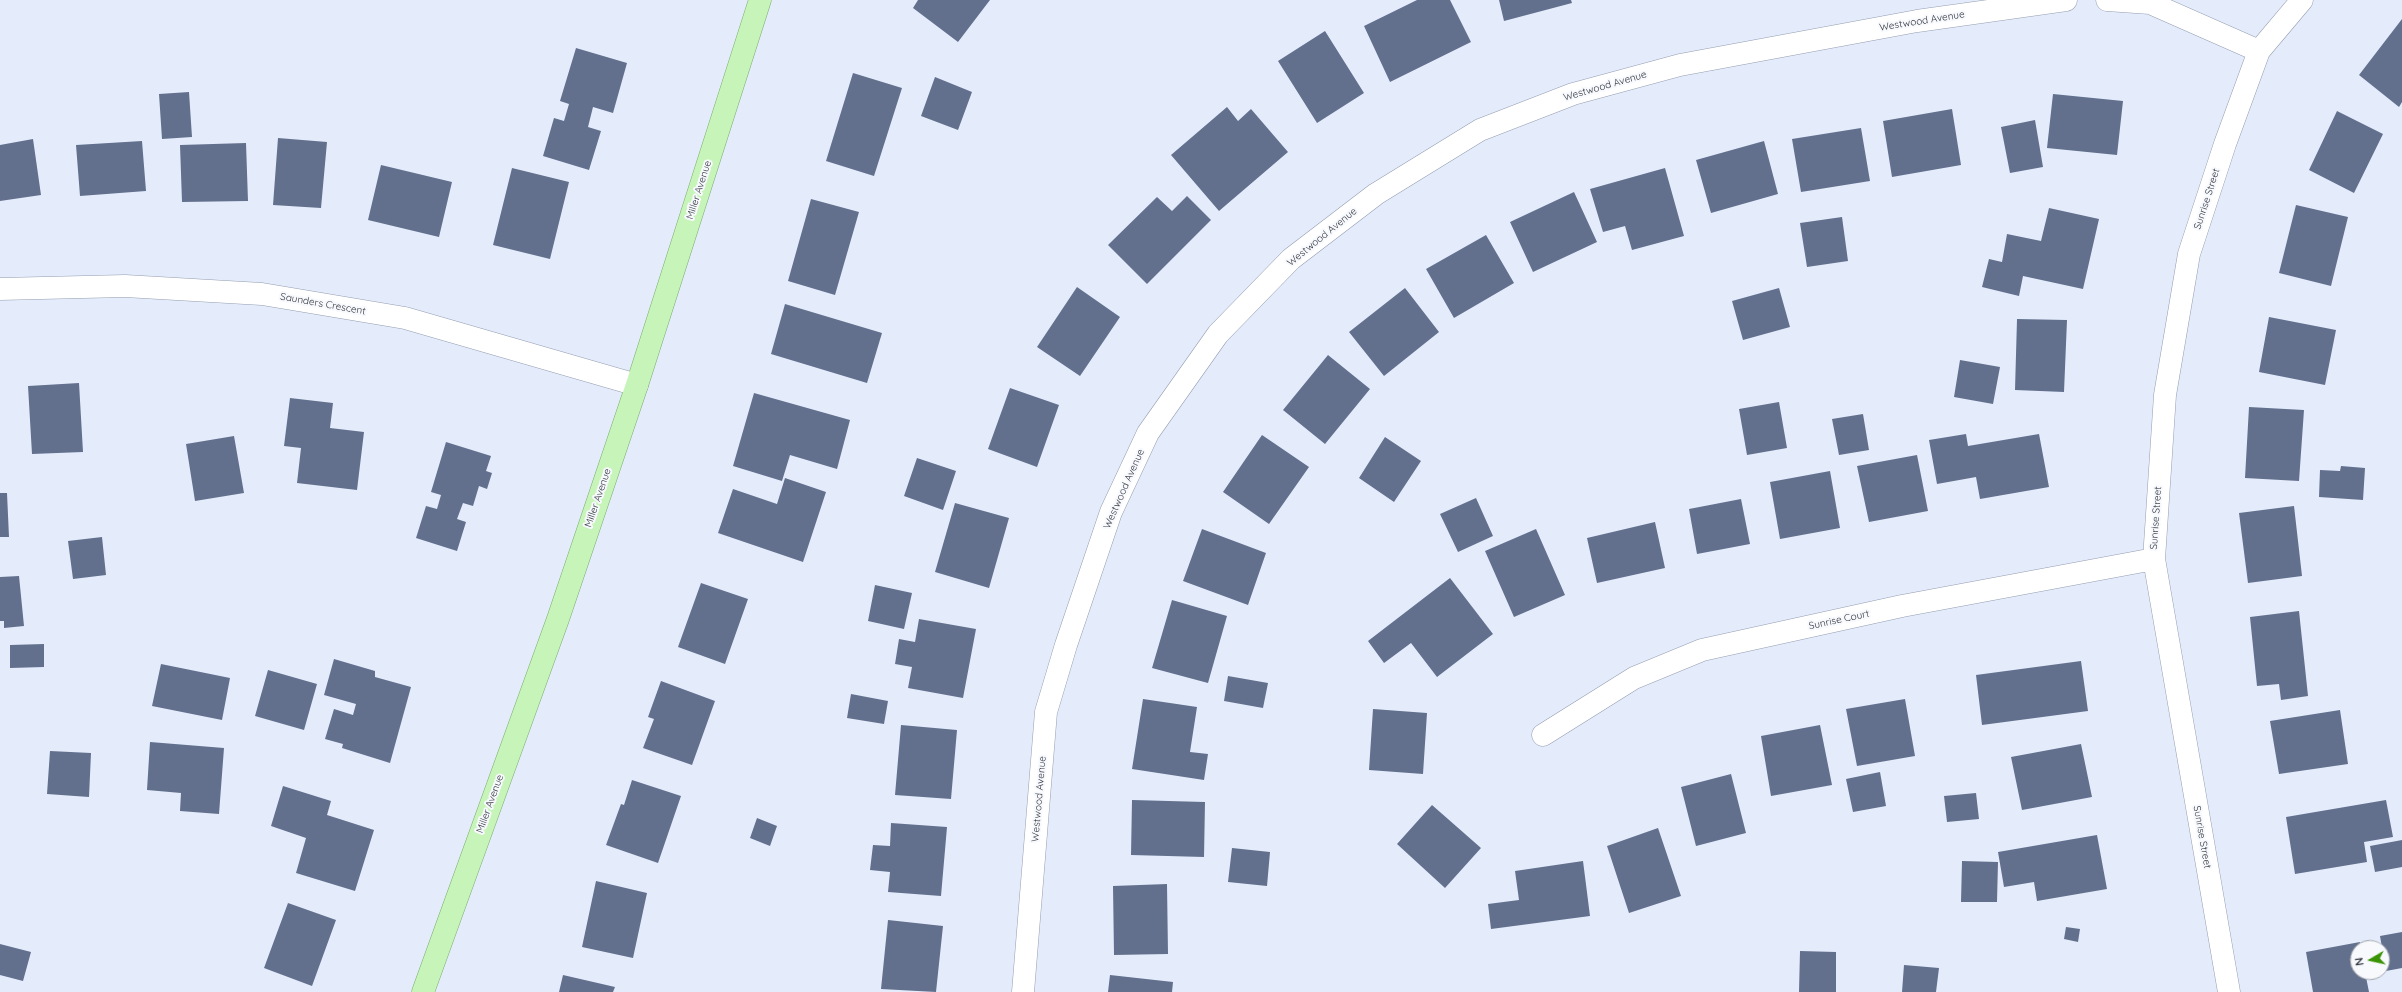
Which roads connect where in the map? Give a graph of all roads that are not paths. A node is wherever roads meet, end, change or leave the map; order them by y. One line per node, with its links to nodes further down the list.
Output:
1 (760, 0): 7 (main road, Miller Avenue)
2 (2066, 0): 11 (street, Westwood Avenue)
3 (2107, 0): 5 (street)
4 (2302, 0): 5 (street)
5 (2259, 51): 8 (street, Sunrise Street)
6 (0, 289): 7 (street, Saunders Crescent)
7 (637, 385): 10 (main road, Miller Avenue)
8 (2154, 559): 9 (street, Sunrise Court); 12 (street, Sunrise Street)
9 (1543, 735)
10 (423, 992)
11 (1023, 992)
12 (2230, 992)

